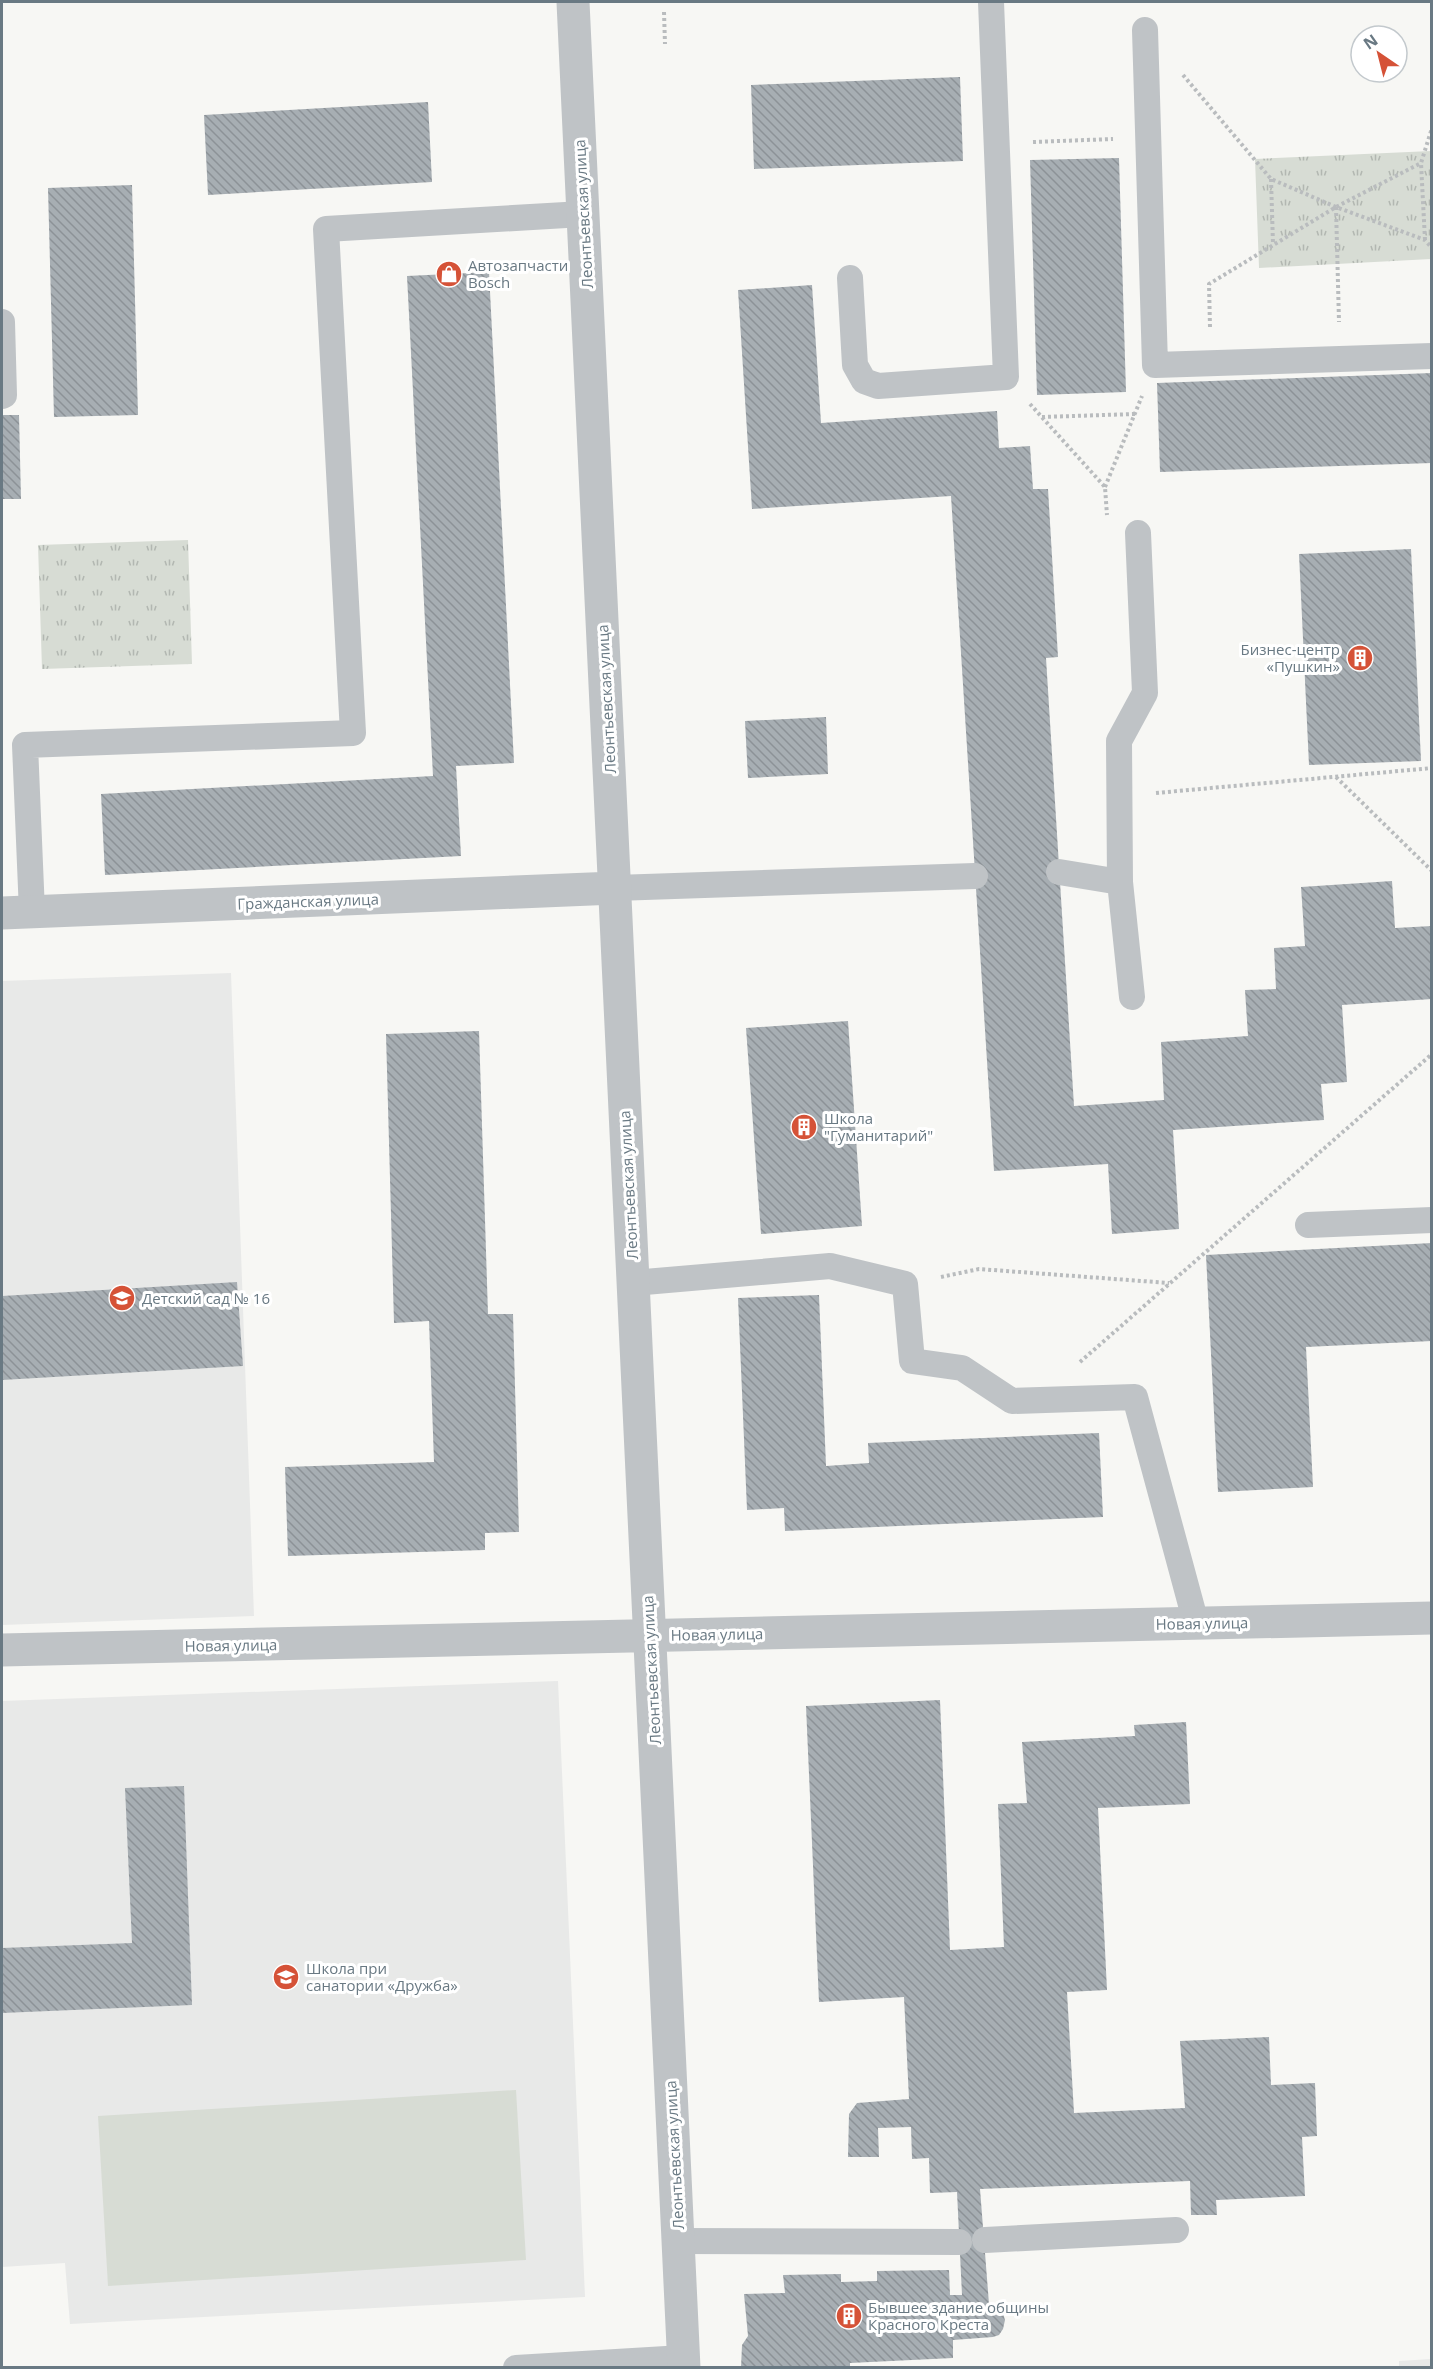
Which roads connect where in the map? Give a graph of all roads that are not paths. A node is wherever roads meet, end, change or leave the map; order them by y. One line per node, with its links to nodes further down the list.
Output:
1 (573, 2): 4 (street, Леонтьевская улица)
2 (991, 2): 5 (lane)
3 (1145, 30): 7 (lane)
4 (583, 214): 13 (street, Леонтьевская улица); 14 (lane)
5 (850, 278)
6 (2, 322): 8 (lane)
7 (1431, 356)
8 (2, 396)
9 (1138, 533): 12 (lane)
10 (1059, 872): 12 (lane)
11 (975, 876): 13 (lane)
12 (1120, 882): 15 (lane)
13 (615, 888): 14 (street, Гражданская улица); 18 (street, Леонтьевская улица)
14 (17, 913)
15 (1132, 997)
16 (1431, 1220): 17 (lane)
17 (1308, 1225)
18 (633, 1283): 20 (lane); 21 (street, Леонтьевская улица)
19 (1431, 1618): 20 (street, Новая улица)
20 (1196, 1623): 21 (street, Новая улица)
21 (650, 1636): 22 (street, Новая улица); 25 (street, Леонтьевская улица)
22 (2, 1650)
23 (1176, 2230): 24 (lane)
24 (985, 2240)
25 (678, 2241): 26 (lane); 27 (street, Леонтьевская улица)
26 (959, 2242)
27 (684, 2363): 28 (lane)
28 (516, 2367)

